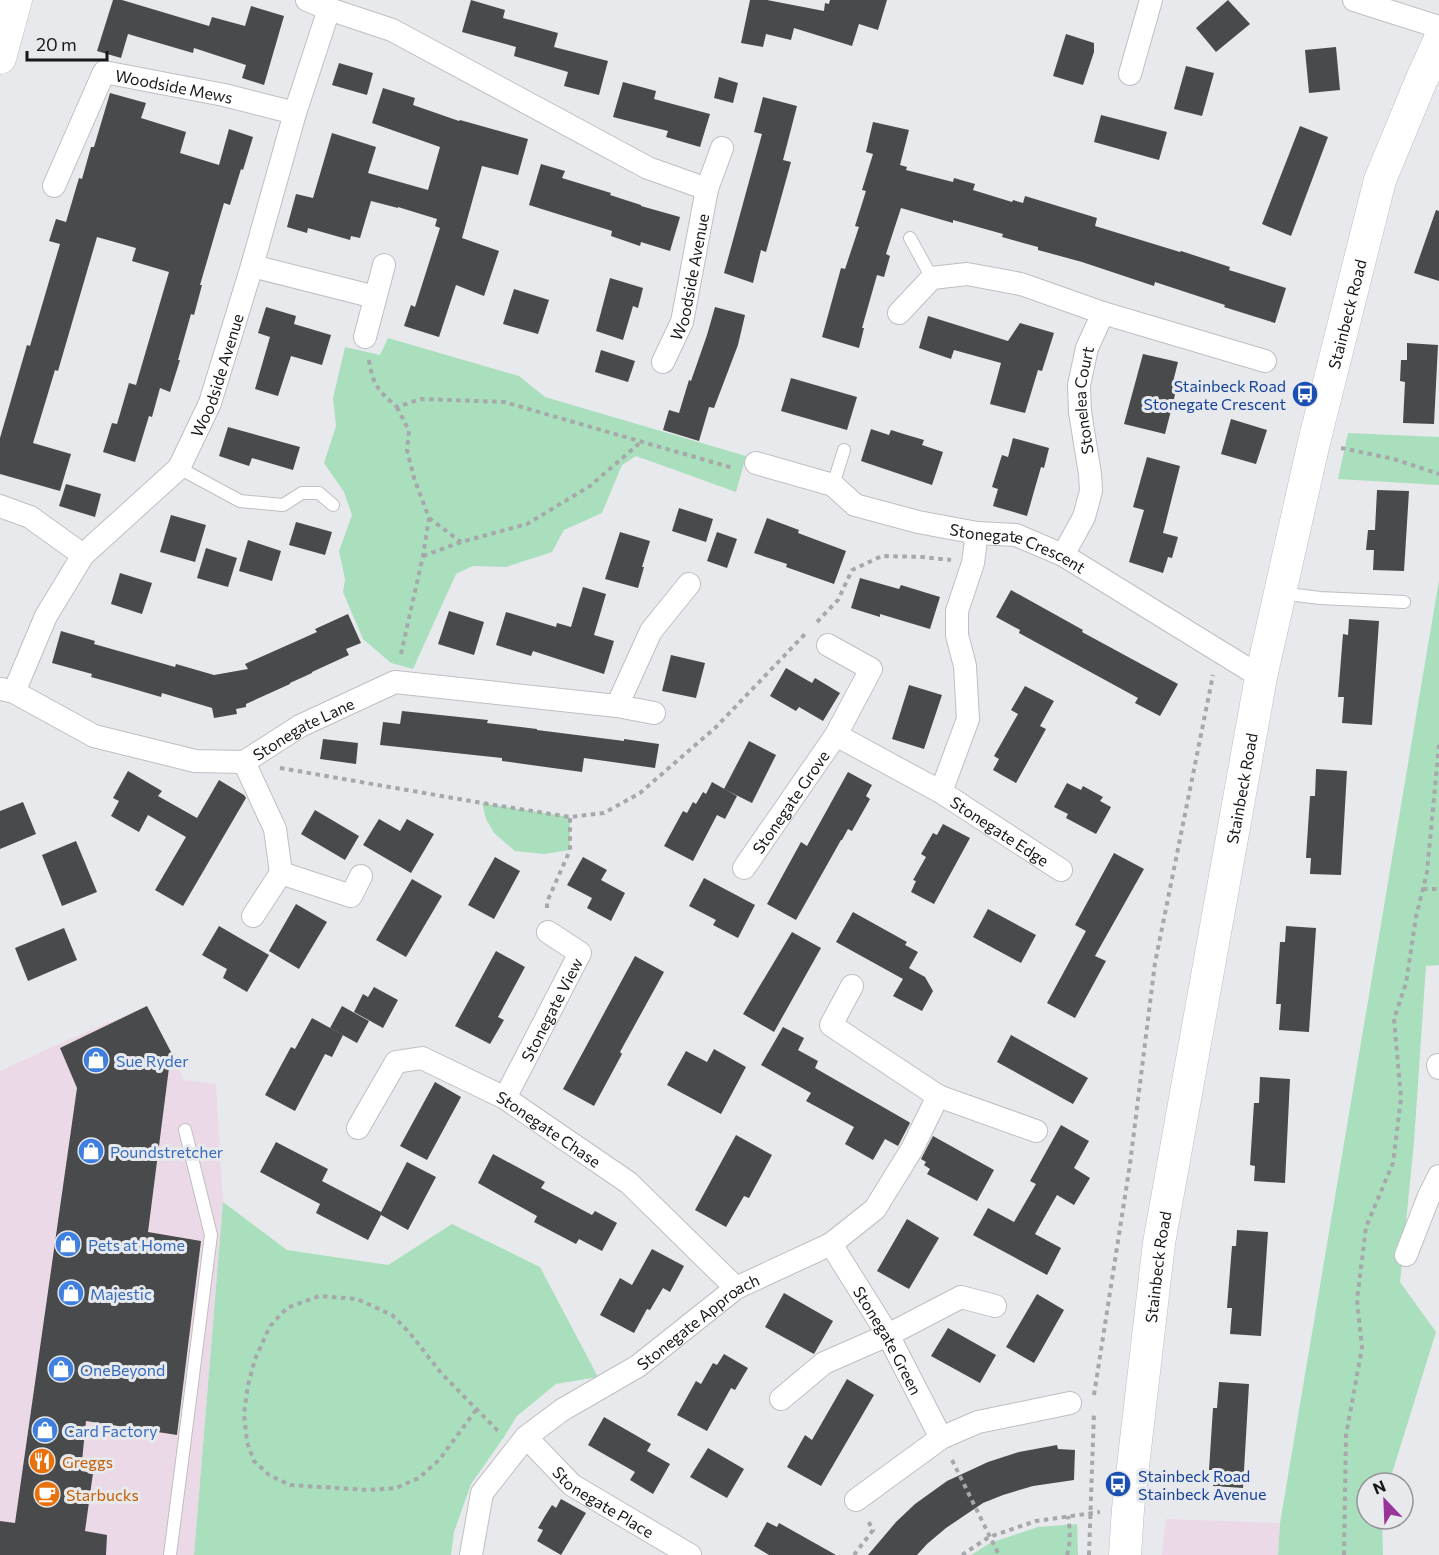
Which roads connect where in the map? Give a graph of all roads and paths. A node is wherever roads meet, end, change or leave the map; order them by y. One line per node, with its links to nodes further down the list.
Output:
1 (16, 0): 8 (street)
2 (308, 0): 5 (street)
3 (1151, 0): 9 (street)
4 (1354, 0): 6 (street)
5 (329, 9): 10 (street, Woodside Avenue); 13 (street)
6 (1439, 27)
7 (1439, 41): 26 (street, Stainbeck Road)
8 (0, 58)
9 (1130, 74)
10 (295, 113): 12 (street, Woodside Mews); 16 (street, Woodside Avenue)
11 (722, 148): 13 (street, Woodside Avenue)
12 (54, 186)
13 (707, 189): 23 (street, Woodside Avenue)
14 (910, 238): 17 (lane)
15 (384, 265): 18 (street)
16 (252, 266): 18 (street); 29 (street, Woodside Avenue)
17 (932, 278): 19 (street); 20 (street)
18 (375, 297): 21 (street)
19 (899, 313)
20 (1103, 313): 22 (street); 38 (street, Stonelea Court)
21 (366, 337): 24 (path)
22 (1265, 361)
23 (663, 362)
24 (397, 407): 25 (path); 34 (path)
25 (643, 441): 28 (path); 36 (path)
26 (1314, 442): 30 (path); 41 (street, Stainbeck Road)
27 (844, 450): 31 (lane)
28 (756, 463): 31 (street, Stonegate Crescent)
29 (178, 468): 32 (lane); 37 (street, Woodside Avenue)
30 (1439, 474)
31 (833, 485): 35 (street, Stonegate Crescent)
32 (333, 505)
33 (0, 506): 37 (street)
34 (429, 518): 36 (path); 39 (path)
35 (977, 533): 38 (street, Stonegate Crescent); 53 (street)
36 (461, 542): 39 (path)
37 (83, 555): 47 (street, Woodside Avenue)
38 (1063, 555): 44 (street, Stonegate Crescent)
39 (423, 556): 46 (path)
40 (689, 584): 48 (street)
41 (1280, 593): 42 (lane); 45 (street, Stainbeck Road)
42 (1404, 602)
43 (828, 645): 50 (street, Stonegate Grove)
44 (1218, 651): 45 (street, Stonegate Crescent); 76 (path)
45 (1261, 677): 83 (street, Stainbeck Road)
46 (394, 682): 48 (street); 52 (street, Stonegate Lane)
47 (7, 690): 52 (street, Stonegate Lane)
48 (616, 706): 49 (street)
49 (654, 713)
50 (836, 735): 53 (street, Stonegate Grove); 55 (street, Stonegate Grove)
51 (1439, 745): 59 (path)
52 (244, 762): 57 (street)
53 (941, 792): 56 (street, Stonegate Edge)
54 (570, 817): 62 (path)
55 (744, 868)
56 (1061, 870)
57 (281, 873): 58 (street); 61 (street)
58 (361, 876)
59 (1423, 889): 60 (path); 96 (path)
60 (1439, 889)
61 (254, 916)
62 (548, 932): 65 (street, Stonegate View)
63 (852, 986): 64 (street)
64 (938, 1096): 68 (street); 70 (street, Stonegate Approach)
65 (505, 1098): 66 (street, Stonegate Chase); 72 (street, Stonegate Chase)
66 (358, 1128)
67 (185, 1130): 87 (lane)
68 (1036, 1131)
69 (1439, 1176): 71 (street)
70 (831, 1244): 72 (street, Stonegate Approach); 74 (street, Stonegate Green)
71 (1406, 1255)
72 (736, 1288): 81 (street, Stonegate Approach)
73 (995, 1306): 74 (street)
74 (888, 1335): 75 (street); 80 (street, Stonegate Green)
75 (781, 1399)
76 (1094, 1399)
77 (1070, 1403): 80 (street)
78 (476, 1410): 78 (path); 81 (path)
79 (1094, 1410): 84 (path)
80 (941, 1438): 82 (street); 86 (path)
81 (521, 1443): 88 (street, Stonegate Approach); 89 (street, Stonegate Place)
82 (856, 1500): 90 (path)
83 (1128, 1509): 84 (path); 95 (street, Stainbeck Road)
84 (1091, 1513): 85 (path); 94 (path)
85 (1068, 1516): 86 (path); 93 (path)
86 (989, 1537): 91 (path); 92 (path)
87 (170, 1555)
88 (471, 1555)
89 (690, 1555)
90 (854, 1555)
91 (962, 1555)
92 (999, 1555)
93 (1066, 1555)
94 (1089, 1555)
95 (1125, 1555)
96 (1344, 1555)

